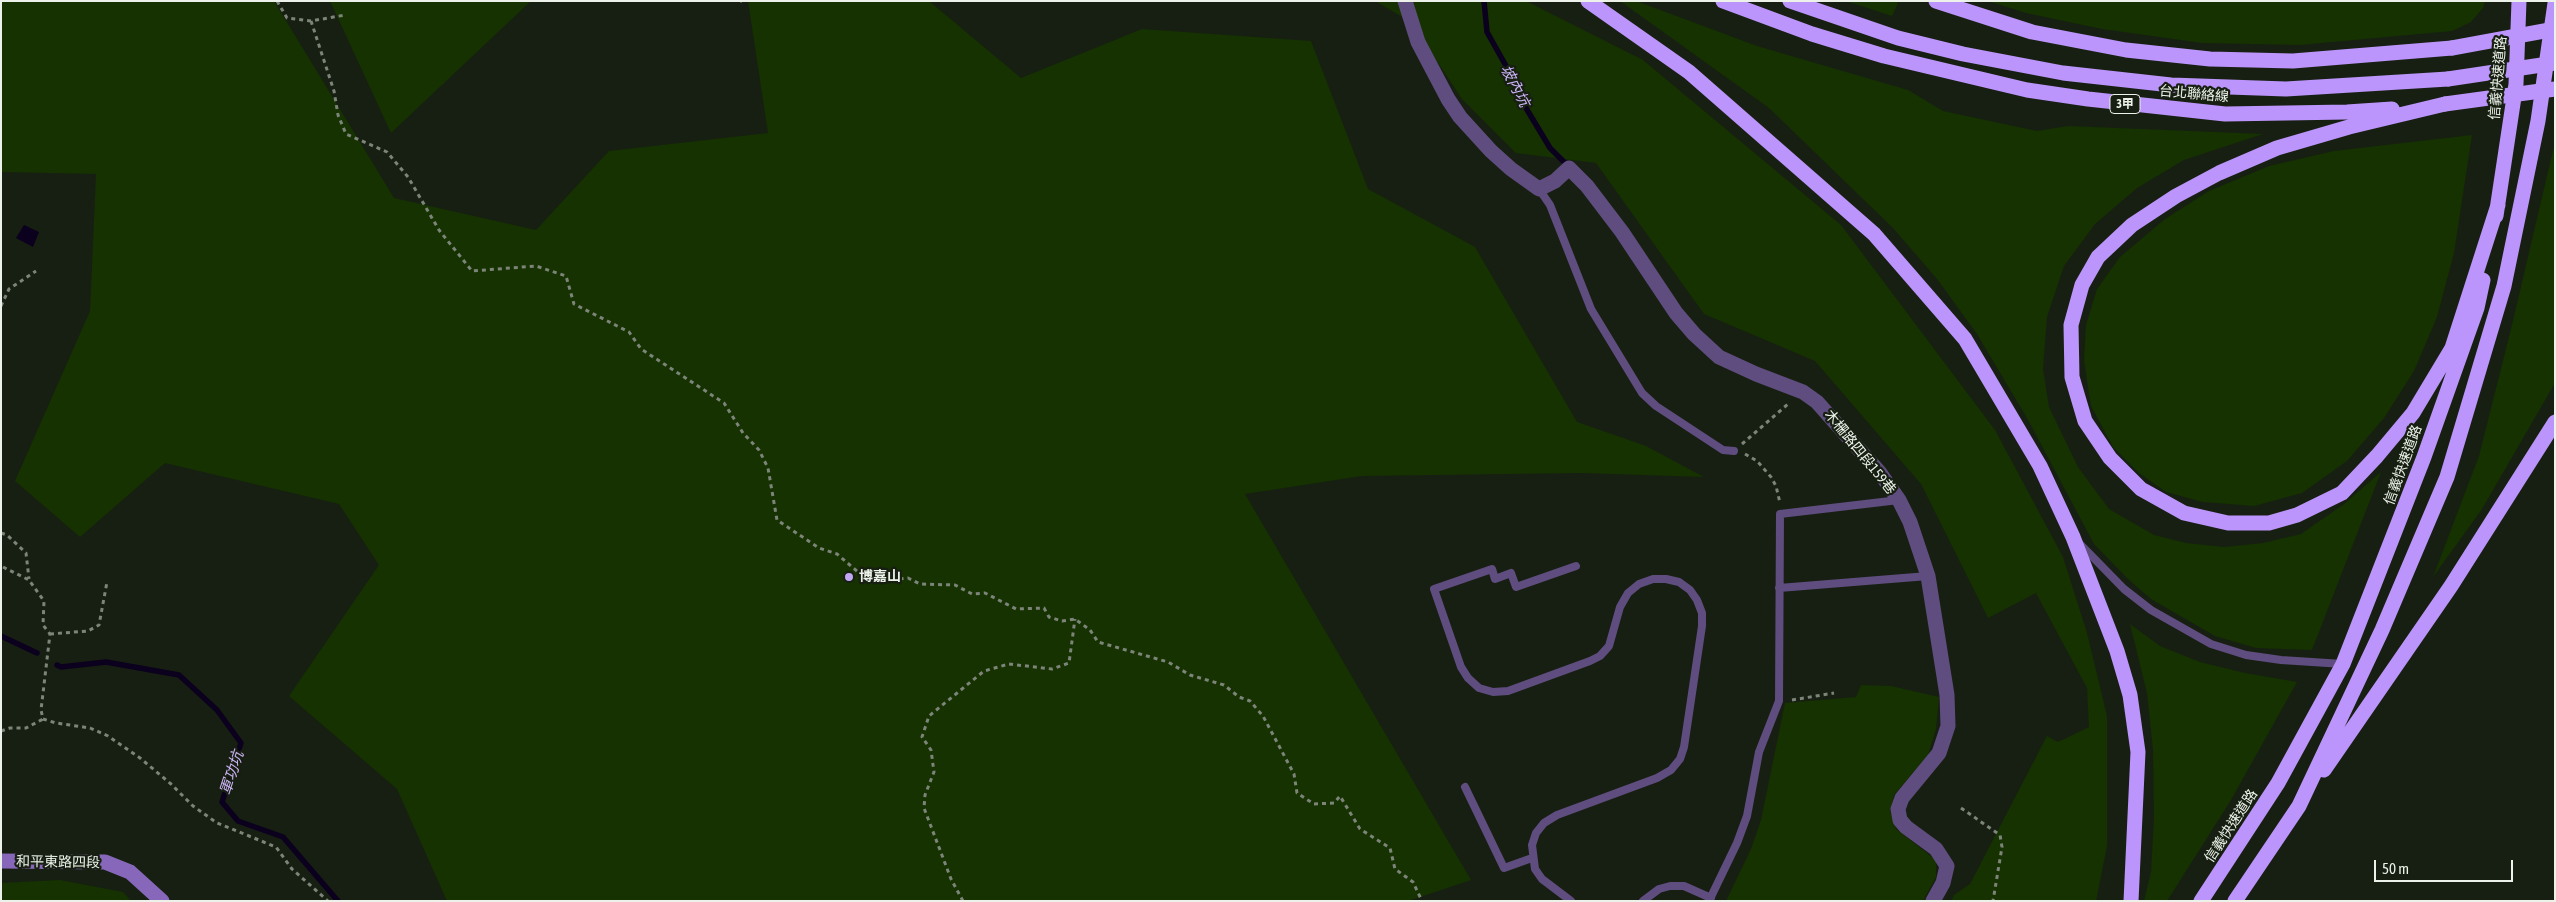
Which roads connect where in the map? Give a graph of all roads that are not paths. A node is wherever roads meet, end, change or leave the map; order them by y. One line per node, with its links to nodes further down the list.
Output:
1 (1405, 1): 12 (street)
2 (1588, 1): 17 (highway)
3 (1723, 1): 11 (highway, 台北聯絡線 / 3甲)
4 (1790, 1): 9 (highway, 台北聯絡線 / 3甲, bridge)
5 (1936, 1): 8 (highway, bridge)
6 (2519, 2): 13 (highway, 信義快速道路)
7 (2555, 3): 23 (highway)
8 (2555, 30)
9 (2555, 63)
10 (2555, 89): 11 (highway, 台北聯絡線 / 3甲, bridge)
11 (2446, 104): 13 (highway)
12 (1539, 188): 15 (lane); 16 (street, 木柵路四段159巷)
13 (2498, 206): 21 (highway, 信義快速道路)
14 (2555, 422): 23 (highway)
15 (1734, 451)
16 (1899, 500): 19 (street, 木柵路四段159巷); 20 (lane)
17 (2073, 537): 21 (lane); 31 (highway)
18 (1576, 566): 24 (lane)
19 (1928, 576): 20 (lane); 30 (street, 木柵路四段159巷)
20 (1779, 588): 26 (lane)
21 (2343, 664): 32 (highway, 信義快速道路)
22 (1465, 787): 24 (lane)
23 (2300, 806): 33 (highway)
24 (1532, 858): 28 (lane)
25 (1, 861): 27 (main road, 和平東路四段)
26 (1710, 899): 29 (lane)
27 (162, 901)
28 (1571, 901)
29 (1642, 901)
30 (1933, 901)
31 (2131, 901)
32 (2201, 901)
33 (2235, 901)

